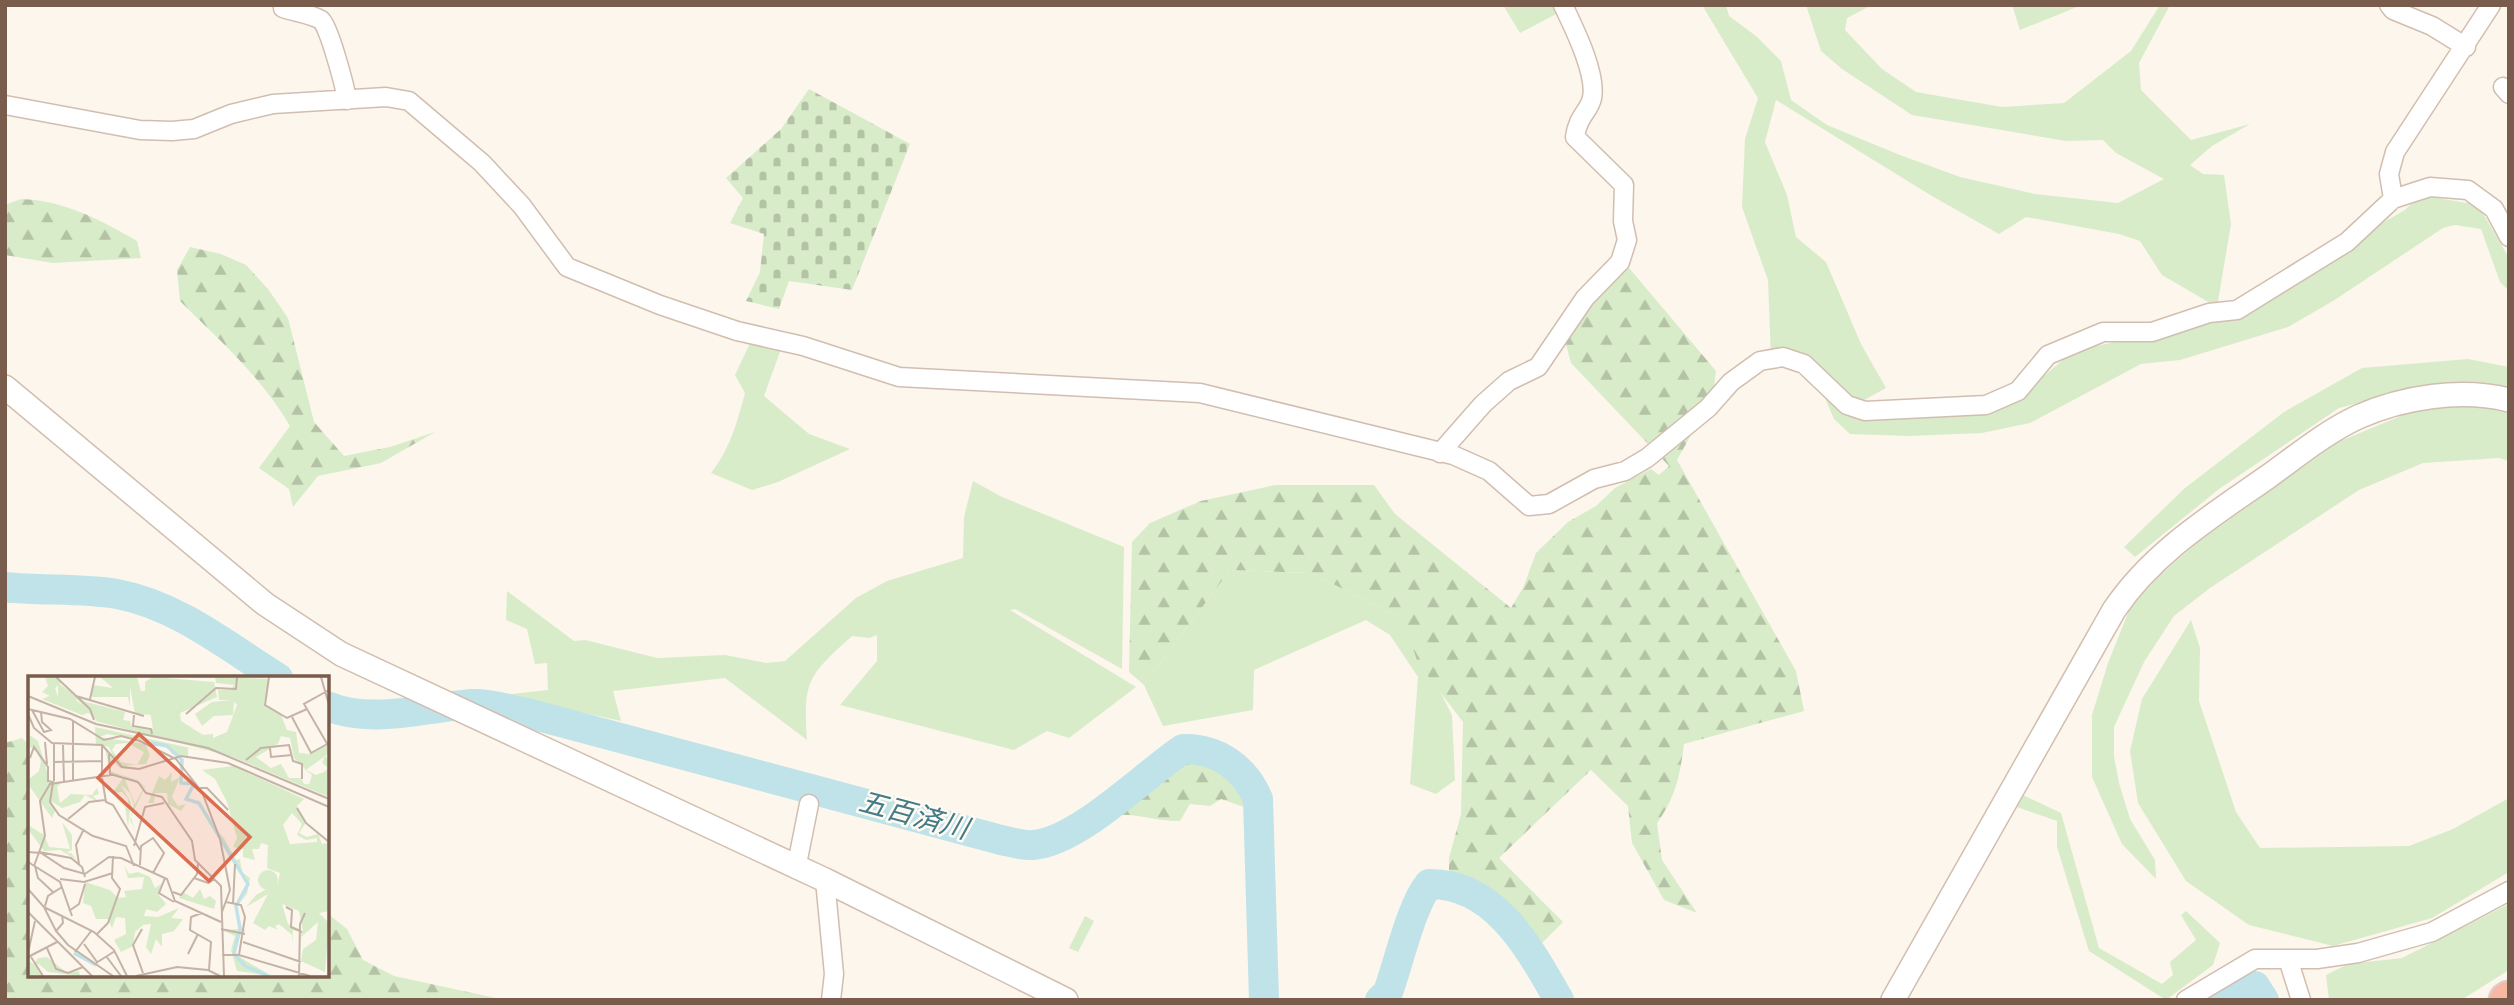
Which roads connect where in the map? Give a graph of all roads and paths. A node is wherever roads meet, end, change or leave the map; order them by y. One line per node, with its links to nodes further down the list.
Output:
1 (283, 5): 6 (street)
2 (1563, 5): 12 (street)
3 (2389, 5): 5 (street)
4 (2491, 5): 5 (street)
5 (2466, 47): 8 (street)
6 (347, 100): 7 (street); 12 (street)
7 (5, 105)
8 (2393, 199): 9 (street); 12 (street)
9 (2509, 237)
10 (5, 387): 14 (street)
11 (2509, 400): 20 (street)
12 (1440, 453)
13 (809, 804): 14 (street)
14 (796, 869): 15 (street)
15 (825, 880): 18 (street); 19 (street)
16 (2509, 891): 17 (street)
17 (2288, 958): 21 (street); 22 (street)
18 (831, 1000)
19 (1066, 1000)
20 (1893, 1000)
21 (2186, 1000)
22 (2301, 1000)

